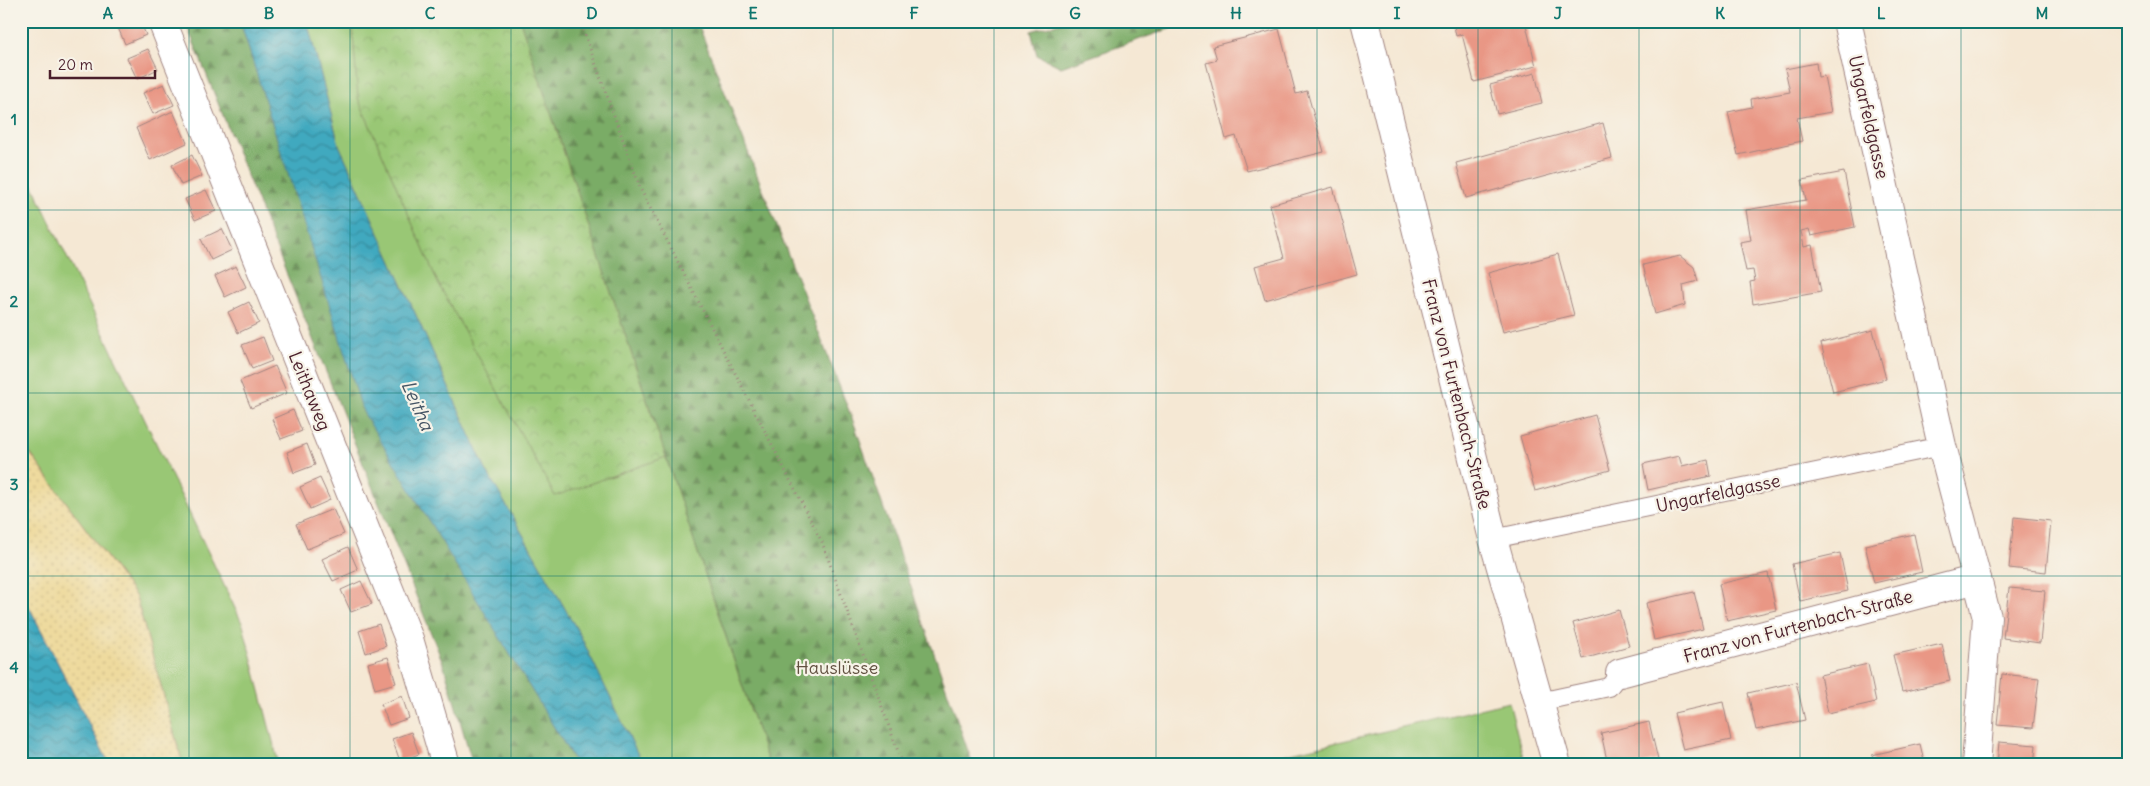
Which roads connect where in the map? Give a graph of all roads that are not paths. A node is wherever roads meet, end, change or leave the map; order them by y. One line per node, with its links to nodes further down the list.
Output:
1 (162, 21): 9 (street, Leithaweg)
2 (1365, 21): 5 (street, Franz von Furtenbach-Straße)
3 (1847, 21): 4 (street, Ungarfeldgasse)
4 (1942, 446): 5 (lane, Ungarfeldgasse); 6 (street, Ungarfeldgasse)
5 (1493, 539): 8 (street, Franz von Furtenbach-Straße)
6 (1977, 579): 7 (street, Franz von Furtenbach-Straße); 11 (street, Ungarfeldgasse)
7 (1620, 673): 8 (lane)
8 (1539, 702): 10 (street, Franz von Furtenbach-Straße)
9 (446, 765)
10 (1557, 765)
11 (1976, 765)

